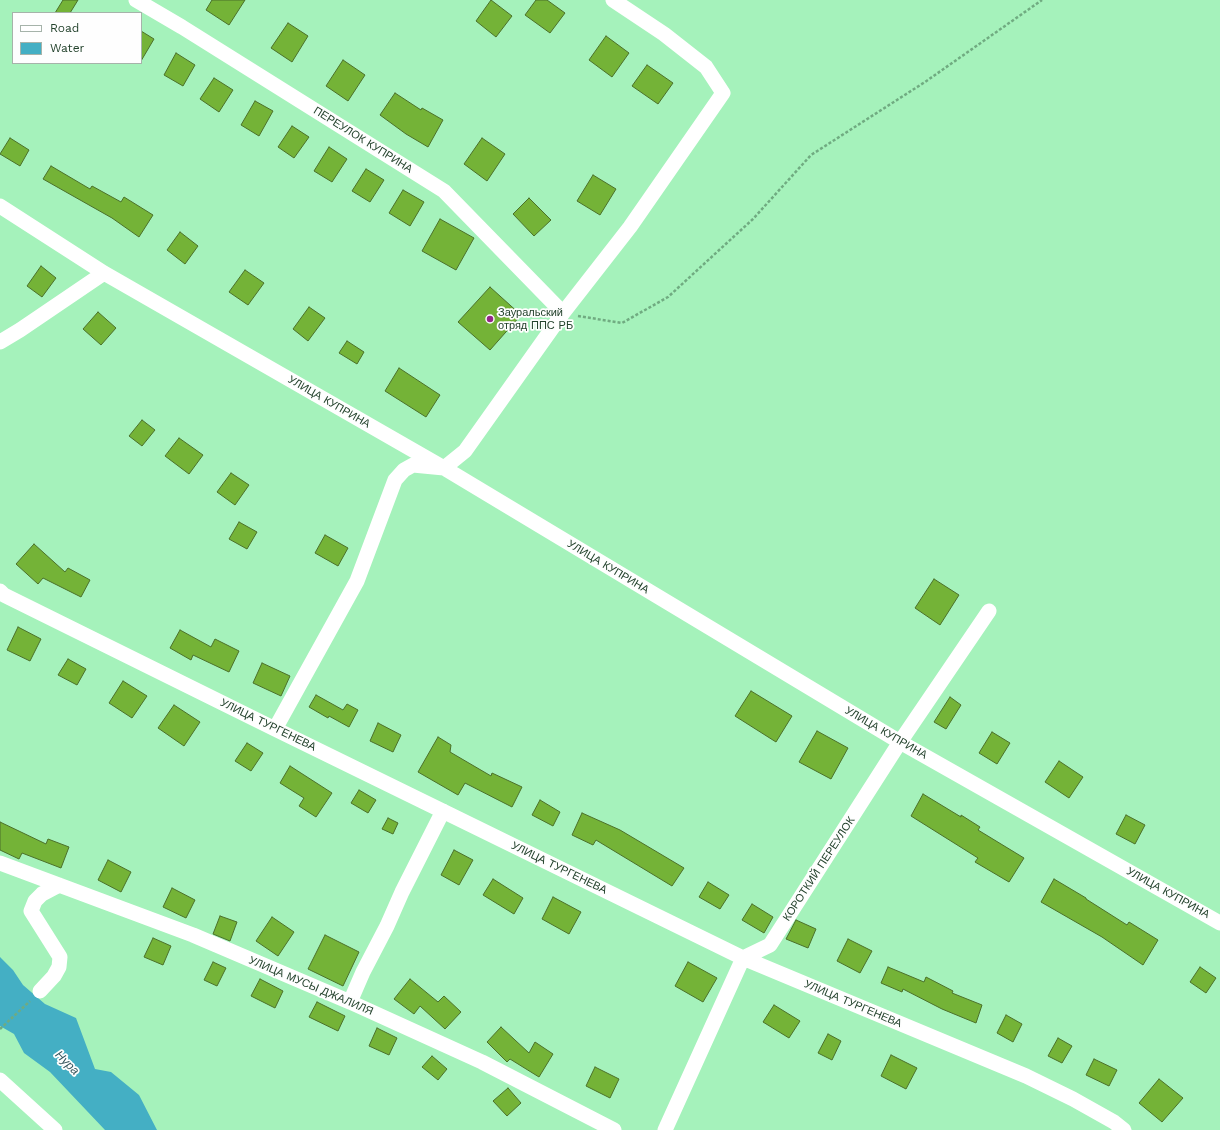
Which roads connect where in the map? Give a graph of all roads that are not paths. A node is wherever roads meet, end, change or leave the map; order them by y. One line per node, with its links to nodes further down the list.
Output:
1 (136, 0): 5 (street, ПЕРЕУЛОК КУПРИНА)
2 (613, 0): 5 (street)
3 (0, 206): 4 (street, УЛИЦА КУПРИНА)
4 (104, 273): 6 (street); 7 (street, УЛИЦА КУПРИНА)
5 (563, 314): 7 (street)
6 (0, 342)
7 (444, 468): 10 (street); 11 (street, УЛИЦА КУПРИНА)
8 (0, 591): 10 (street, УЛИЦА ТУРГЕНЕВА)
9 (989, 611): 11 (street, КОРОТКИЙ ПЕРЕУЛОК)
10 (276, 730): 12 (street, УЛИЦА ТУРГЕНЕВА)
11 (900, 742): 15 (street, УЛИЦА КУПРИНА); 16 (street, КОРОТКИЙ ПЕРЕУЛОК)
12 (443, 811): 16 (street, УЛИЦА ТУРГЕНЕВА); 18 (street)
13 (0, 863): 14 (street, УЛИЦА МУСЫ ДЖАЛИЛЯ)
14 (59, 885): 17 (street); 18 (street, УЛИЦА МУСЫ ДЖАЛИЛЯ)
15 (1220, 923)
16 (743, 958): 22 (street); 23 (street, УЛИЦА ТУРГЕНЕВА)
17 (40, 991)
18 (350, 1002): 21 (street, УЛИЦА МУСЫ ДЖАЛИЛЯ)
19 (0, 1080): 20 (street)
20 (55, 1130)
21 (614, 1130)
22 (665, 1130)
23 (1124, 1130)

